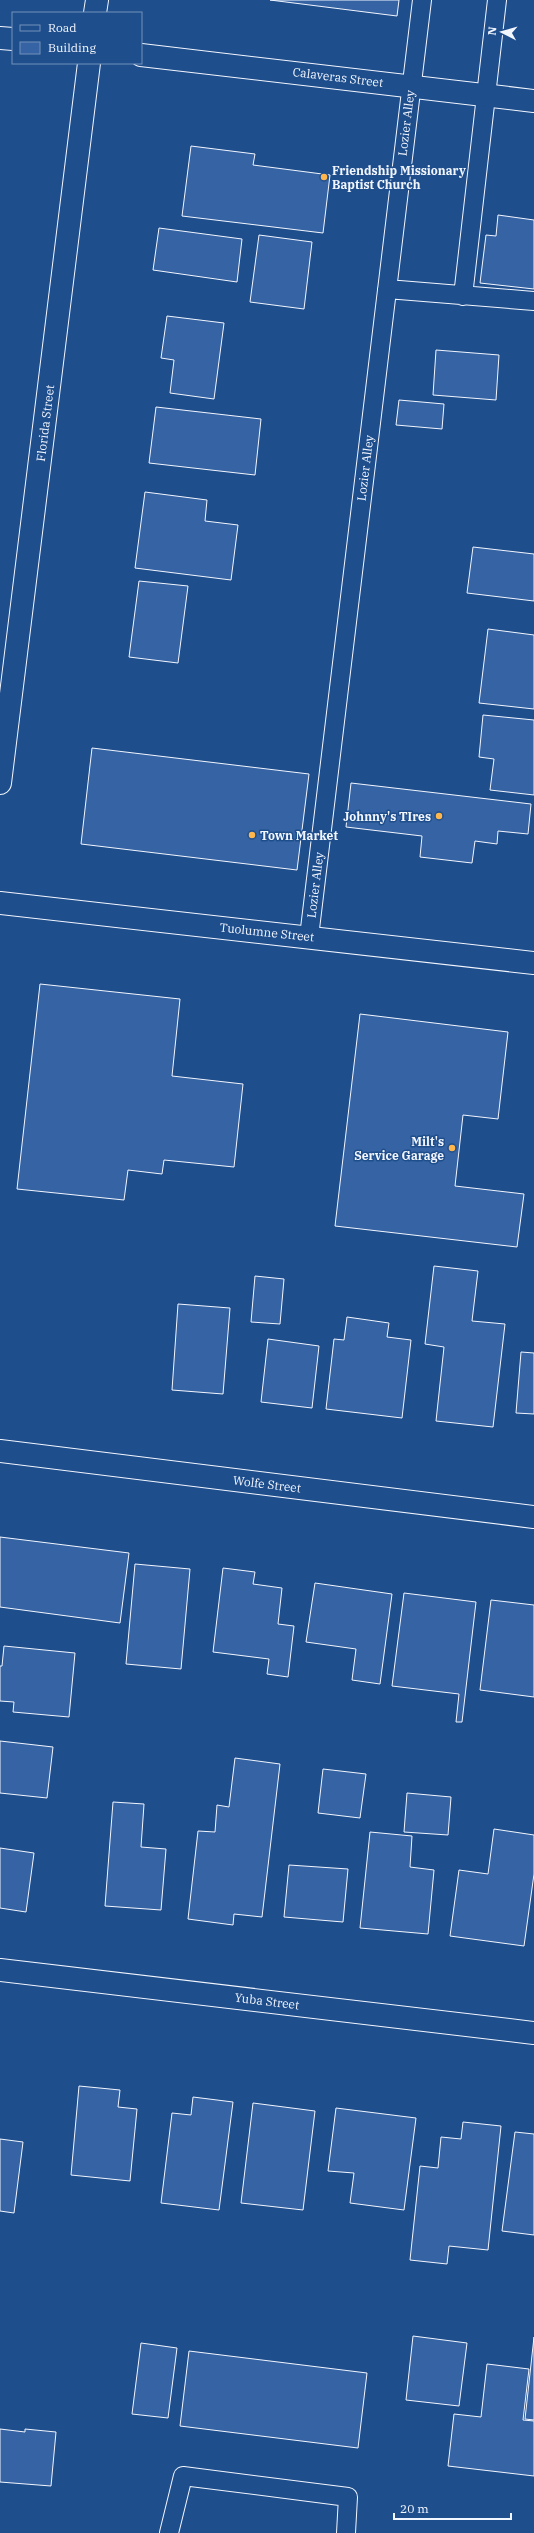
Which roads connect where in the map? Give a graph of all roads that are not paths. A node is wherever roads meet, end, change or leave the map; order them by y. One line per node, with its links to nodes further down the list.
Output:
1 (97, 0): 4 (street)
2 (422, 0): 9 (lane, Lozier Alley)
3 (497, 0): 10 (lane)
4 (95, 12)
5 (0, 38): 6 (street)
6 (12, 40)
7 (142, 54): 9 (street, Calaveras Street)
8 (89, 64): 15 (street, Florida Street)
9 (411, 86): 10 (street, Calaveras Street); 12 (lane, Lozier Alley)
10 (485, 95): 11 (street, Calaveras Street); 13 (lane)
11 (534, 101)
12 (387, 289): 13 (lane); 17 (lane, Lozier Alley)
13 (463, 296): 14 (lane)
14 (534, 301)
15 (0, 783)
16 (0, 903): 17 (street, Tuolumne Street)
17 (309, 937): 18 (street, Tuolumne Street)
18 (534, 963)
19 (0, 1451): 20 (street, Wolfe Street)
20 (534, 1517)
21 (0, 1970): 22 (street, Yuba Street)
22 (534, 2033)
23 (168, 2533): 24 (lane)
24 (346, 2533)

